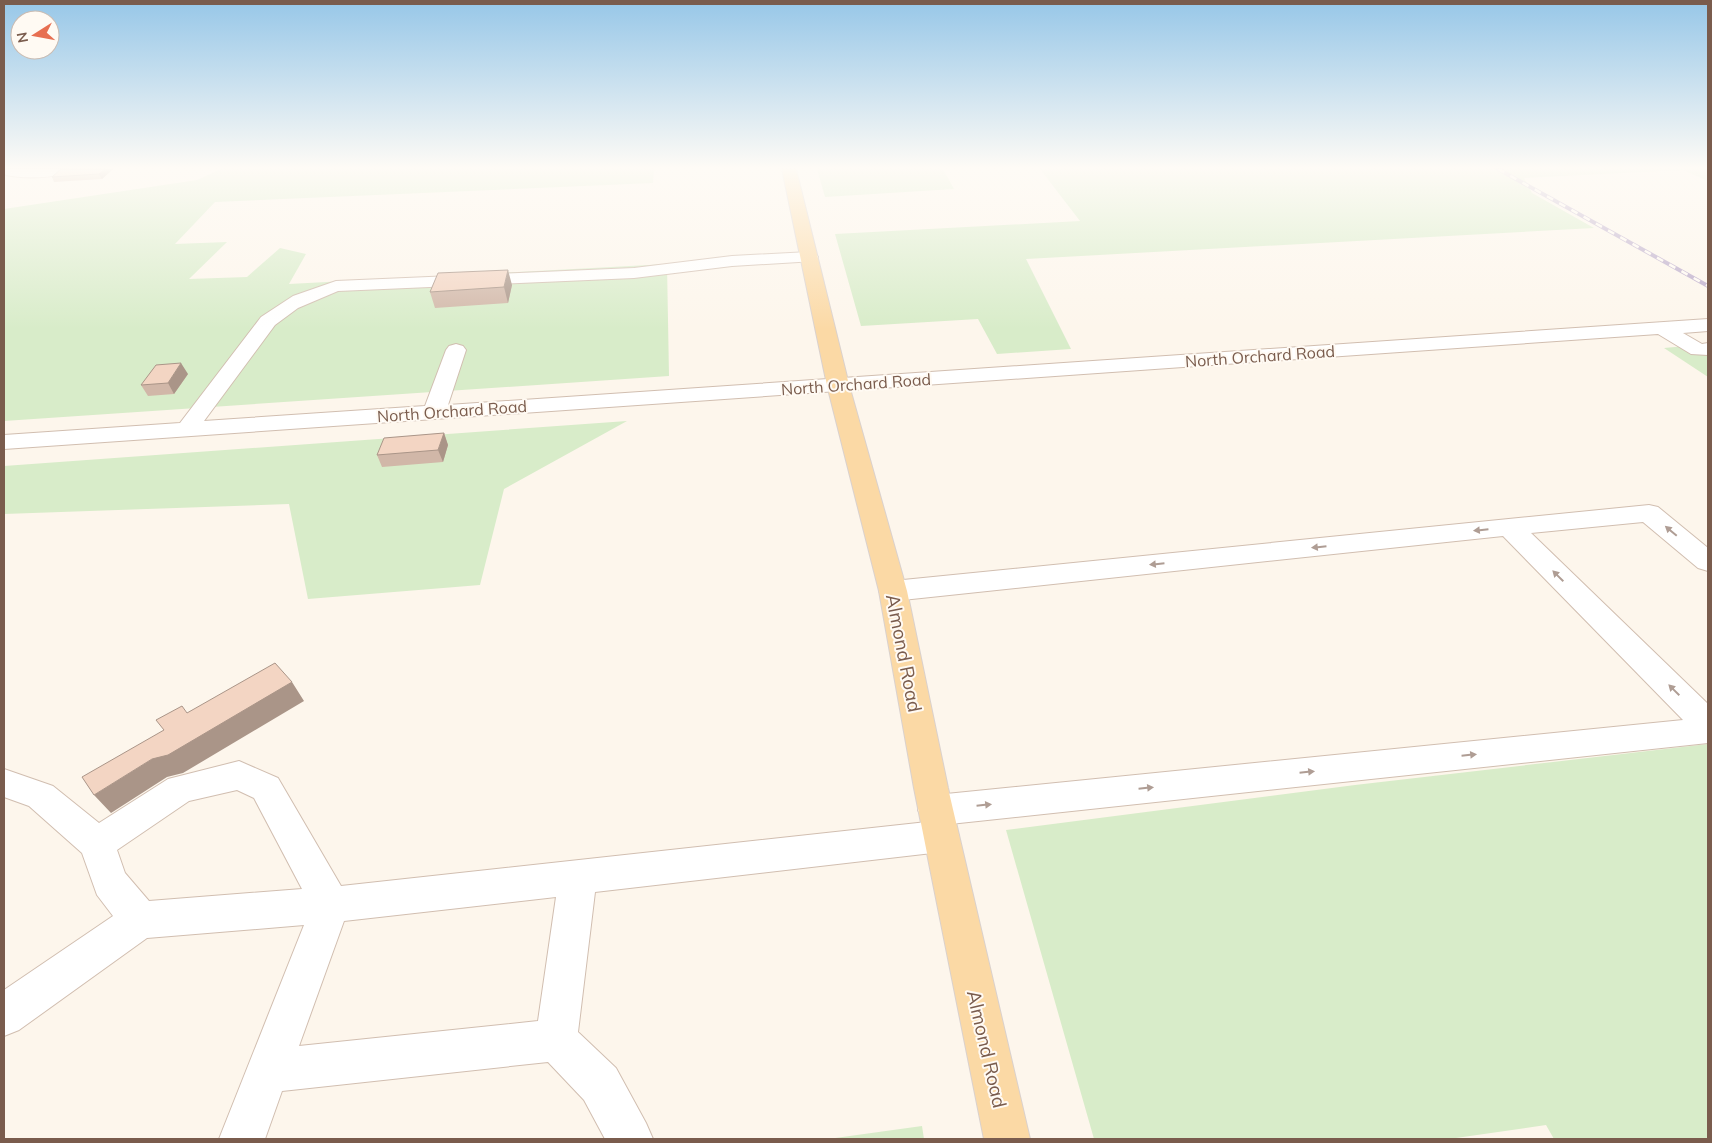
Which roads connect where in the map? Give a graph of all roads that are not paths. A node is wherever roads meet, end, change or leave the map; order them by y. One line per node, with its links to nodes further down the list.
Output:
1 (801, 222): 2 (main road, Almond Road)
2 (809, 256): 7 (main road, Almond Road); 9 (street)
3 (1708, 325): 4 (street, North Orchard Road)
4 (1662, 328): 5 (street); 7 (street, North Orchard Road)
5 (1708, 349)
6 (456, 350): 8 (street)
7 (838, 385): 8 (street, North Orchard Road); 13 (main road, Almond Road)
8 (434, 413): 9 (street, North Orchard Road)
9 (187, 429): 10 (street, North Orchard Road)
10 (4, 442)
11 (1509, 527): 12 (street, one-way to 11); 13 (street, one-way to 13); 14 (street, one-way to 11)
12 (1708, 562)
13 (893, 591): 17 (main road, Almond Road)
14 (1708, 724)
15 (1708, 730): 17 (street, one-way to 15)
16 (4, 783): 18 (street)
17 (938, 823): 19 (street); 27 (main road, Almond Road)
18 (97, 844): 20 (street); 21 (street)
19 (578, 876): 20 (street); 23 (street)
20 (332, 905): 21 (street); 24 (street)
21 (140, 920): 22 (street)
22 (4, 1015)
23 (556, 1040): 24 (street); 26 (street)
24 (268, 1071): 25 (street)
25 (242, 1139)
26 (630, 1139)
27 (1007, 1139)

